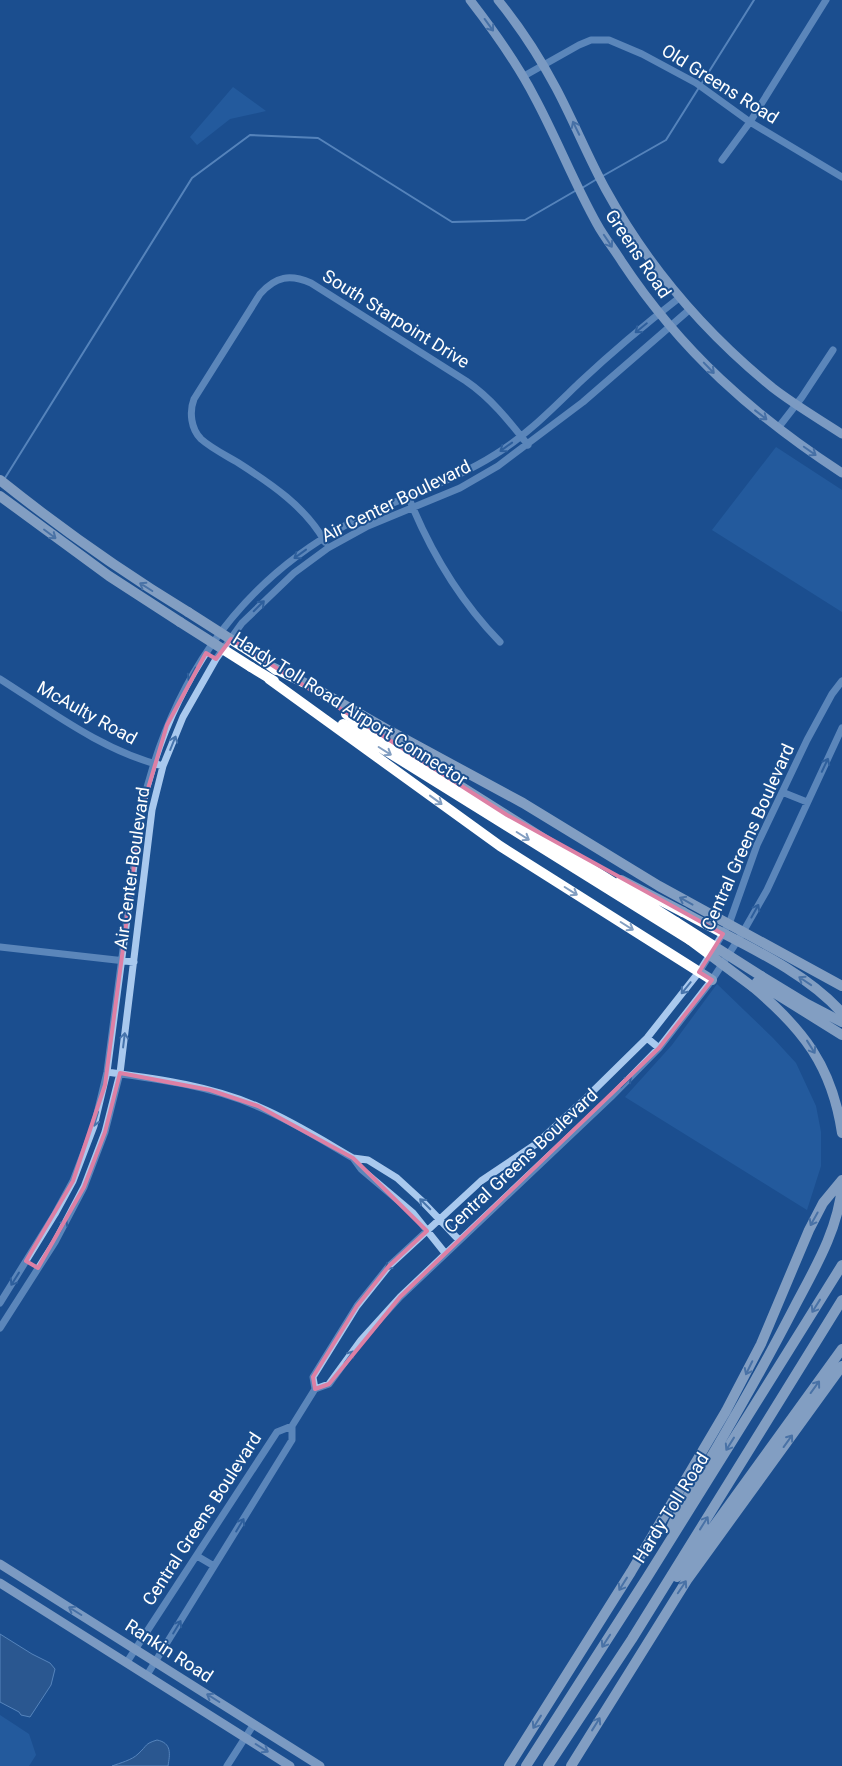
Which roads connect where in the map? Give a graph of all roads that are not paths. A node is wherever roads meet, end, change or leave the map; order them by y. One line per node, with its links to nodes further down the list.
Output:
1 (470, 0): 5 (main road, Greens Road, one-way to 5)
2 (498, 0): 4 (main road, Greens Road)
3 (826, 0): 6 (street)
4 (543, 65): 5 (street, Old Greens Road); 6 (street, Old Greens Road); 9 (main road, Greens Road, one-way to 4)
5 (524, 76): 11 (main road, Greens Road, one-way to 11)
6 (750, 122): 7 (street); 8 (street, Old Greens Road)
7 (722, 160)
8 (842, 177)
9 (679, 298): 10 (main road, Greens Road); 11 (street, Air Center Boulevard)
10 (689, 310): 12 (street, Air Center Boulevard); 14 (main road, Greens Road)
11 (659, 314): 12 (main road, Greens Road); 17 (street, Air Center Boulevard, one-way to 17)
12 (670, 326): 15 (main road, Greens Road, one-way to 15); 18 (street, Air Center Boulevard)
13 (832, 350): 14 (street)
14 (796, 404): 15 (street); 16 (main road, Greens Road)
15 (778, 428): 19 (main road, Greens Road, one-way to 19)
16 (842, 434)
17 (521, 436): 18 (street, South Starpoint Drive); 22 (street, Air Center Boulevard, one-way to 22); 24 (street, South Starpoint Drive)
18 (528, 445): 23 (street, Air Center Boulevard)
19 (842, 473)
20 (0, 480): 29 (highway, Hardy Toll Road Airport Connector, one-way to 20, bridge)
21 (0, 496): 31 (highway, Hardy Toll Road Airport Connector, one-way to 31, bridge)
22 (408, 496): 23 (street); 24 (street, Air Center Boulevard)
23 (413, 508): 25 (street, Air Center Boulevard); 26 (street)
24 (323, 538): 25 (street, South Starpoint Drive); 27 (street, Air Center Boulevard, one-way to 27)
25 (328, 548): 28 (street, Air Center Boulevard, one-way to 25)
26 (500, 642)
27 (206, 653): 28 (street); 34 (street, Air Center Boulevard, one-way to 34)
28 (216, 659): 35 (street, Air Center Boulevard, one-way to 28)
29 (272, 667): 38 (highway, Hardy Toll Road Airport Connector); 41 (highway, one-way to 29)
30 (0, 679): 34 (street, McAulty Road)
31 (270, 679): 42 (highway, Hardy Toll Road Airport Connector, one-way to 42); 47 (highway, one-way to 47)
32 (842, 681): 36 (street, Central Greens Boulevard)
33 (842, 728): 37 (street, Central Greens Boulevard, one-way to 33)
34 (153, 763): 35 (street, McAulty Road); 40 (street, Air Center Boulevard)
35 (163, 766): 39 (street, Air Center Boulevard)
36 (782, 792): 37 (street); 41 (street, Central Greens Boulevard)
37 (807, 802): 43 (street, Central Greens Boulevard, one-way to 37)
38 (507, 815): 42 (highway); 51 (highway, one-way to 38, bridge)
39 (145, 872): 40 (street); 46 (street, Air Center Boulevard)
40 (133, 873): 45 (street, Air Center Boulevard)
41 (729, 924): 43 (highway); 47 (street, Central Greens Boulevard)
42 (675, 926): 49 (highway, bridge); 49 (highway, Hardy Toll Road Airport Connector, bridge)
43 (743, 932): 48 (street, Central Greens Boulevard); 50 (highway)
44 (0, 947): 45 (street)
45 (122, 961): 46 (street); 56 (street, Air Center Boulevard)
46 (134, 962): 57 (street, Air Center Boulevard, one-way to 46)
47 (699, 972): 48 (highway); 54 (street, Central Greens Boulevard, one-way to 54)
48 (712, 980): 55 (street, Central Greens Boulevard)
49 (757, 981): 52 (highway); 53 (highway); 58 (highway, one-way to 58)
50 (842, 986)
51 (842, 1013)
52 (842, 1022)
53 (841, 1034)
54 (646, 1038): 55 (street); 64 (street, Central Greens Boulevard)
55 (659, 1048): 66 (street, Central Greens Boulevard, one-way to 55)
56 (108, 1072): 57 (street); 61 (street, Air Center Boulevard, one-way to 61)
57 (120, 1073): 59 (street); 63 (street, Air Center Boulevard)
58 (842, 1133)
59 (353, 1158): 64 (street, one-way to 59); 65 (street)
60 (842, 1180): 93 (highway, one-way to 93)
61 (73, 1181): 63 (street); 68 (street, Air Center Boulevard)
62 (842, 1186): 81 (highway)
63 (84, 1187): 70 (street, Air Center Boulevard, one-way to 63)
64 (440, 1219): 65 (street, Central Greens Boulevard); 66 (street)
65 (427, 1231): 67 (street); 76 (street, Central Greens Boulevard, one-way to 76)
66 (459, 1240): 67 (street, Central Greens Boulevard)
67 (445, 1253): 76 (street, Central Greens Boulevard, one-way to 67)
68 (26, 1261): 70 (street); 72 (street, Air Center Boulevard, one-way to 72)
69 (842, 1265): 81 (highway, Hardy Toll Road, one-way to 81)
70 (38, 1268): 73 (street, Air Center Boulevard)
71 (842, 1300): 83 (highway, Hardy Toll Road, one-way to 71)
72 (0, 1303)
73 (0, 1328)
74 (842, 1349): 83 (highway, one-way to 74)
75 (842, 1366): 96 (highway, one-way to 75)
76 (316, 1389): 77 (street, Central Greens Boulevard)
77 (292, 1426): 78 (street, Central Greens Boulevard); 80 (street, Central Greens Boulevard, one-way to 77)
78 (197, 1556): 80 (street); 84 (street, Central Greens Boulevard)
79 (0, 1564): 84 (main road, Rankin Road, one-way to 79)
80 (214, 1566): 86 (street, Central Greens Boulevard, one-way to 80)
81 (648, 1576): 94 (highway, Hardy Toll Road, one-way to 94)
82 (0, 1583): 85 (main road, Rankin Road)
83 (632, 1639): 95 (highway, Hardy Toll Road)
84 (136, 1648): 85 (street, Central Greens Boulevard); 86 (main road, Rankin Road)
85 (127, 1662): 87 (main road, Rankin Road)
86 (156, 1662): 87 (street, Central Greens Boulevard); 88 (main road, Rankin Road, one-way to 86)
87 (147, 1675): 89 (main road, Rankin Road)
88 (254, 1724): 89 (street); 92 (main road, Rankin Road)
89 (245, 1738): 90 (street); 91 (main road, Rankin Road, one-way to 91)
90 (227, 1766)
91 (290, 1766)
92 (320, 1766)
93 (509, 1766)
94 (526, 1766)
95 (548, 1766)
96 (571, 1766)

